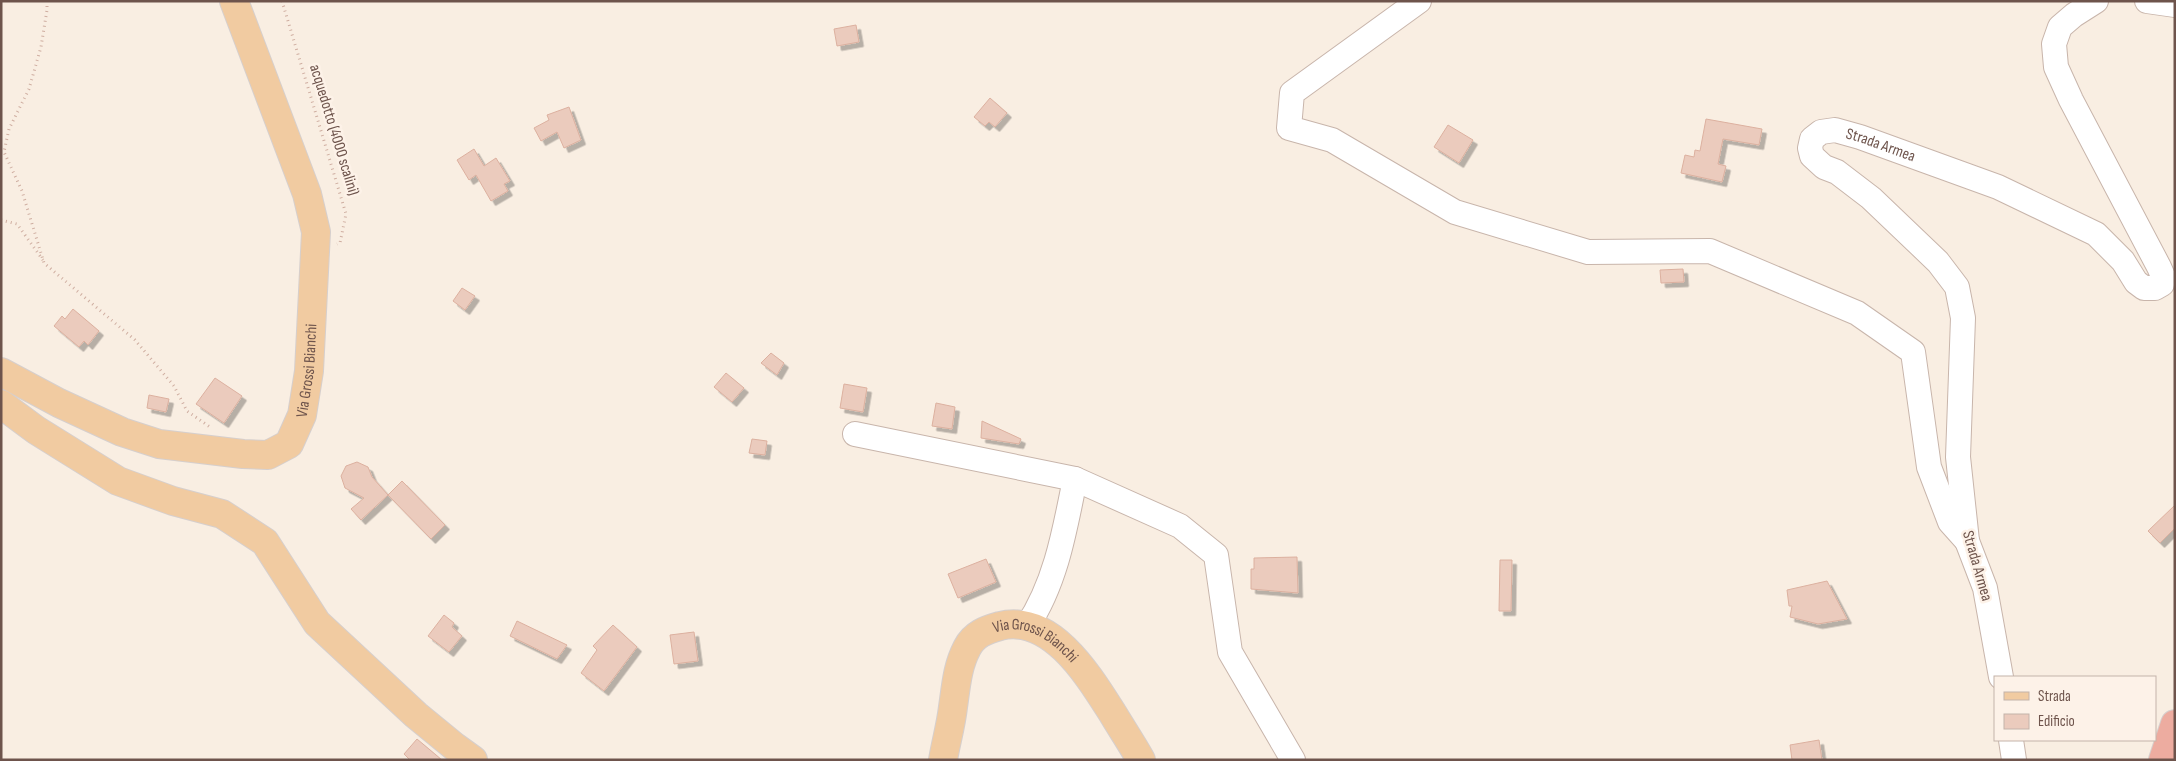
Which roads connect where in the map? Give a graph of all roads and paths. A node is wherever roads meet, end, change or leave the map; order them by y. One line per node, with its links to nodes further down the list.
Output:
1 (47, 1): 10 (path)
2 (234, 1): 9 (main road, Via Grossi Bianchi)
3 (282, 1): 9 (path, acquedotto (4000 scalini))
4 (1419, 1): 16 (street)
5 (2096, 1): 16 (street, Strada Armea)
6 (2147, 1): 7 (street)
7 (2175, 5)
8 (1, 220): 10 (path)
9 (316, 250): 11 (main road, Via Grossi Bianchi)
10 (44, 263): 13 (path)
11 (1, 372)
12 (1, 404): 21 (main road)
13 (216, 428)
14 (854, 434): 15 (street)
15 (1075, 478): 17 (street); 24 (street)
16 (1967, 541): 18 (street, Strada Armea)
17 (1027, 626): 22 (main road, Via Grossi Bianchi); 23 (main road, Via Grossi Bianchi)
18 (2001, 676)
19 (2175, 724): 26 (highway)
20 (2011, 741): 25 (street)
21 (473, 760)
22 (943, 760)
23 (1141, 760)
24 (1293, 760)
25 (2014, 760)
26 (2162, 760)

